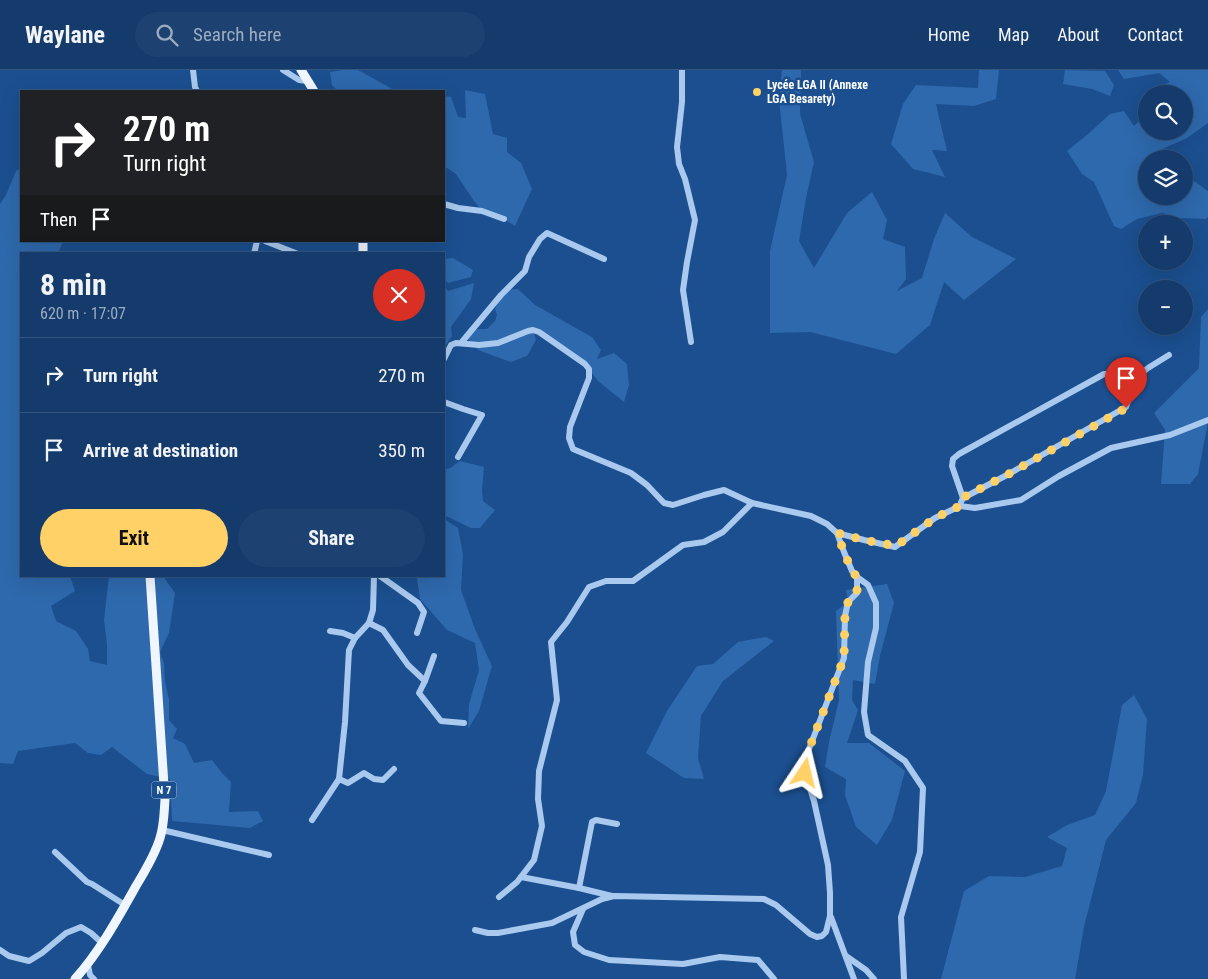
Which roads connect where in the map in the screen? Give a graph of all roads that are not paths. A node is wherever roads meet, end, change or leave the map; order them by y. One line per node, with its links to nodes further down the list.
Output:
1 (193, 70): 6 (street)
2 (283, 70): 5 (street)
3 (301, 70): 5 (main road)
4 (682, 70): 13 (street)
5 (308, 81): 7 (main road)
6 (196, 90)
7 (313, 90)
8 (445, 204): 9 (street)
9 (504, 219)
10 (268, 242): 11 (street)
11 (293, 252)
12 (604, 259): 14 (street)
13 (691, 342)
14 (461, 343): 16 (street); 22 (street)
15 (1169, 355): 17 (street)
16 (445, 357)
17 (1137, 377): 21 (street); 21 (street)
18 (445, 402): 20 (street)
19 (1208, 420): 23 (street)
20 (458, 457)
21 (962, 498): 23 (street)
22 (752, 503): 24 (street); 43 (street)
23 (960, 506): 24 (street)
24 (837, 533): 28 (street)
25 (150, 577): 40 (main road, N 7)
26 (374, 577): 29 (street)
27 (381, 577): 31 (street)
28 (857, 577): 49 (street); 62 (street)
29 (369, 623): 32 (street); 34 (street)
30 (330, 631): 32 (street)
31 (418, 633)
32 (355, 638): 37 (street)
33 (434, 656): 34 (street)
34 (425, 681): 35 (street)
35 (464, 723)
36 (394, 770): 37 (street)
37 (339, 780): 38 (street)
38 (312, 820)
39 (618, 824): 44 (street)
40 (162, 830): 42 (street); 47 (main road, N 7)
41 (55, 852): 47 (street)
42 (268, 855)
43 (521, 877): 44 (street); 46 (street)
44 (579, 888): 45 (street)
45 (614, 896): 48 (street); 49 (street)
46 (499, 898)
47 (125, 905): 51 (main road, N 7)
48 (582, 909): 50 (street); 58 (street)
49 (830, 916): 53 (street)
50 (475, 930)
51 (102, 943): 52 (street); 54 (main road, N 7)
52 (0, 950)
53 (845, 956): 55 (street); 61 (street)
54 (88, 965): 56 (main road, N 7); 57 (street)
55 (850, 971): 59 (street); 60 (street)
56 (75, 979)
57 (94, 979)
58 (774, 979)
59 (849, 979)
60 (854, 979)
61 (874, 979)
62 (904, 979)

